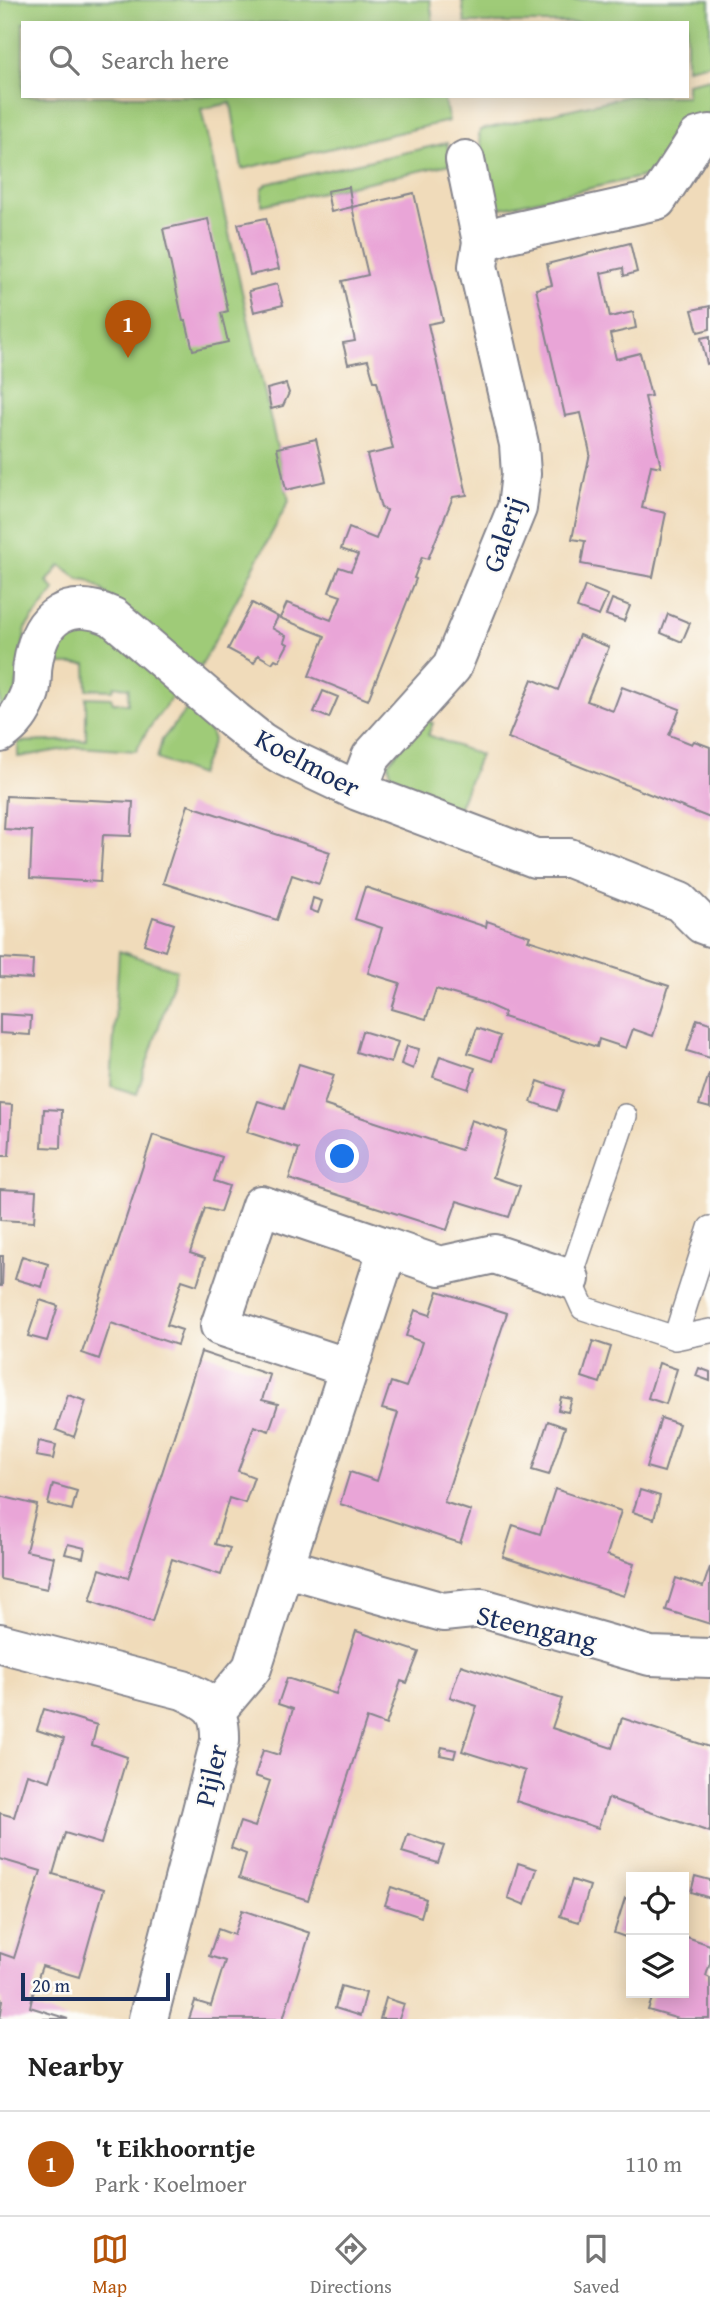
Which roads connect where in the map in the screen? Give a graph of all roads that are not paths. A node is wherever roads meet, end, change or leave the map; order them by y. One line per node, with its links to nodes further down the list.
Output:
1 (710, 134): 3 (street)
2 (465, 160): 3 (street, Galerij)
3 (482, 242): 5 (street, Galerij)
4 (0, 733): 5 (street, Koelmoer)
5 (358, 791): 6 (street, Koelmoer)
6 (710, 927)
7 (625, 1116): 10 (lane)
8 (710, 1228): 12 (lane)
9 (388, 1248): 10 (street); 13 (street); 13 (street)
10 (570, 1279): 12 (lane)
11 (710, 1331): 12 (lane)
12 (675, 1338)
13 (349, 1368): 14 (street)
14 (284, 1567): 16 (street, Steengang); 17 (street)
15 (0, 1643): 17 (street, Pijler)
16 (710, 1658)
17 (216, 1711): 18 (street, Pijler)
18 (148, 2019)

